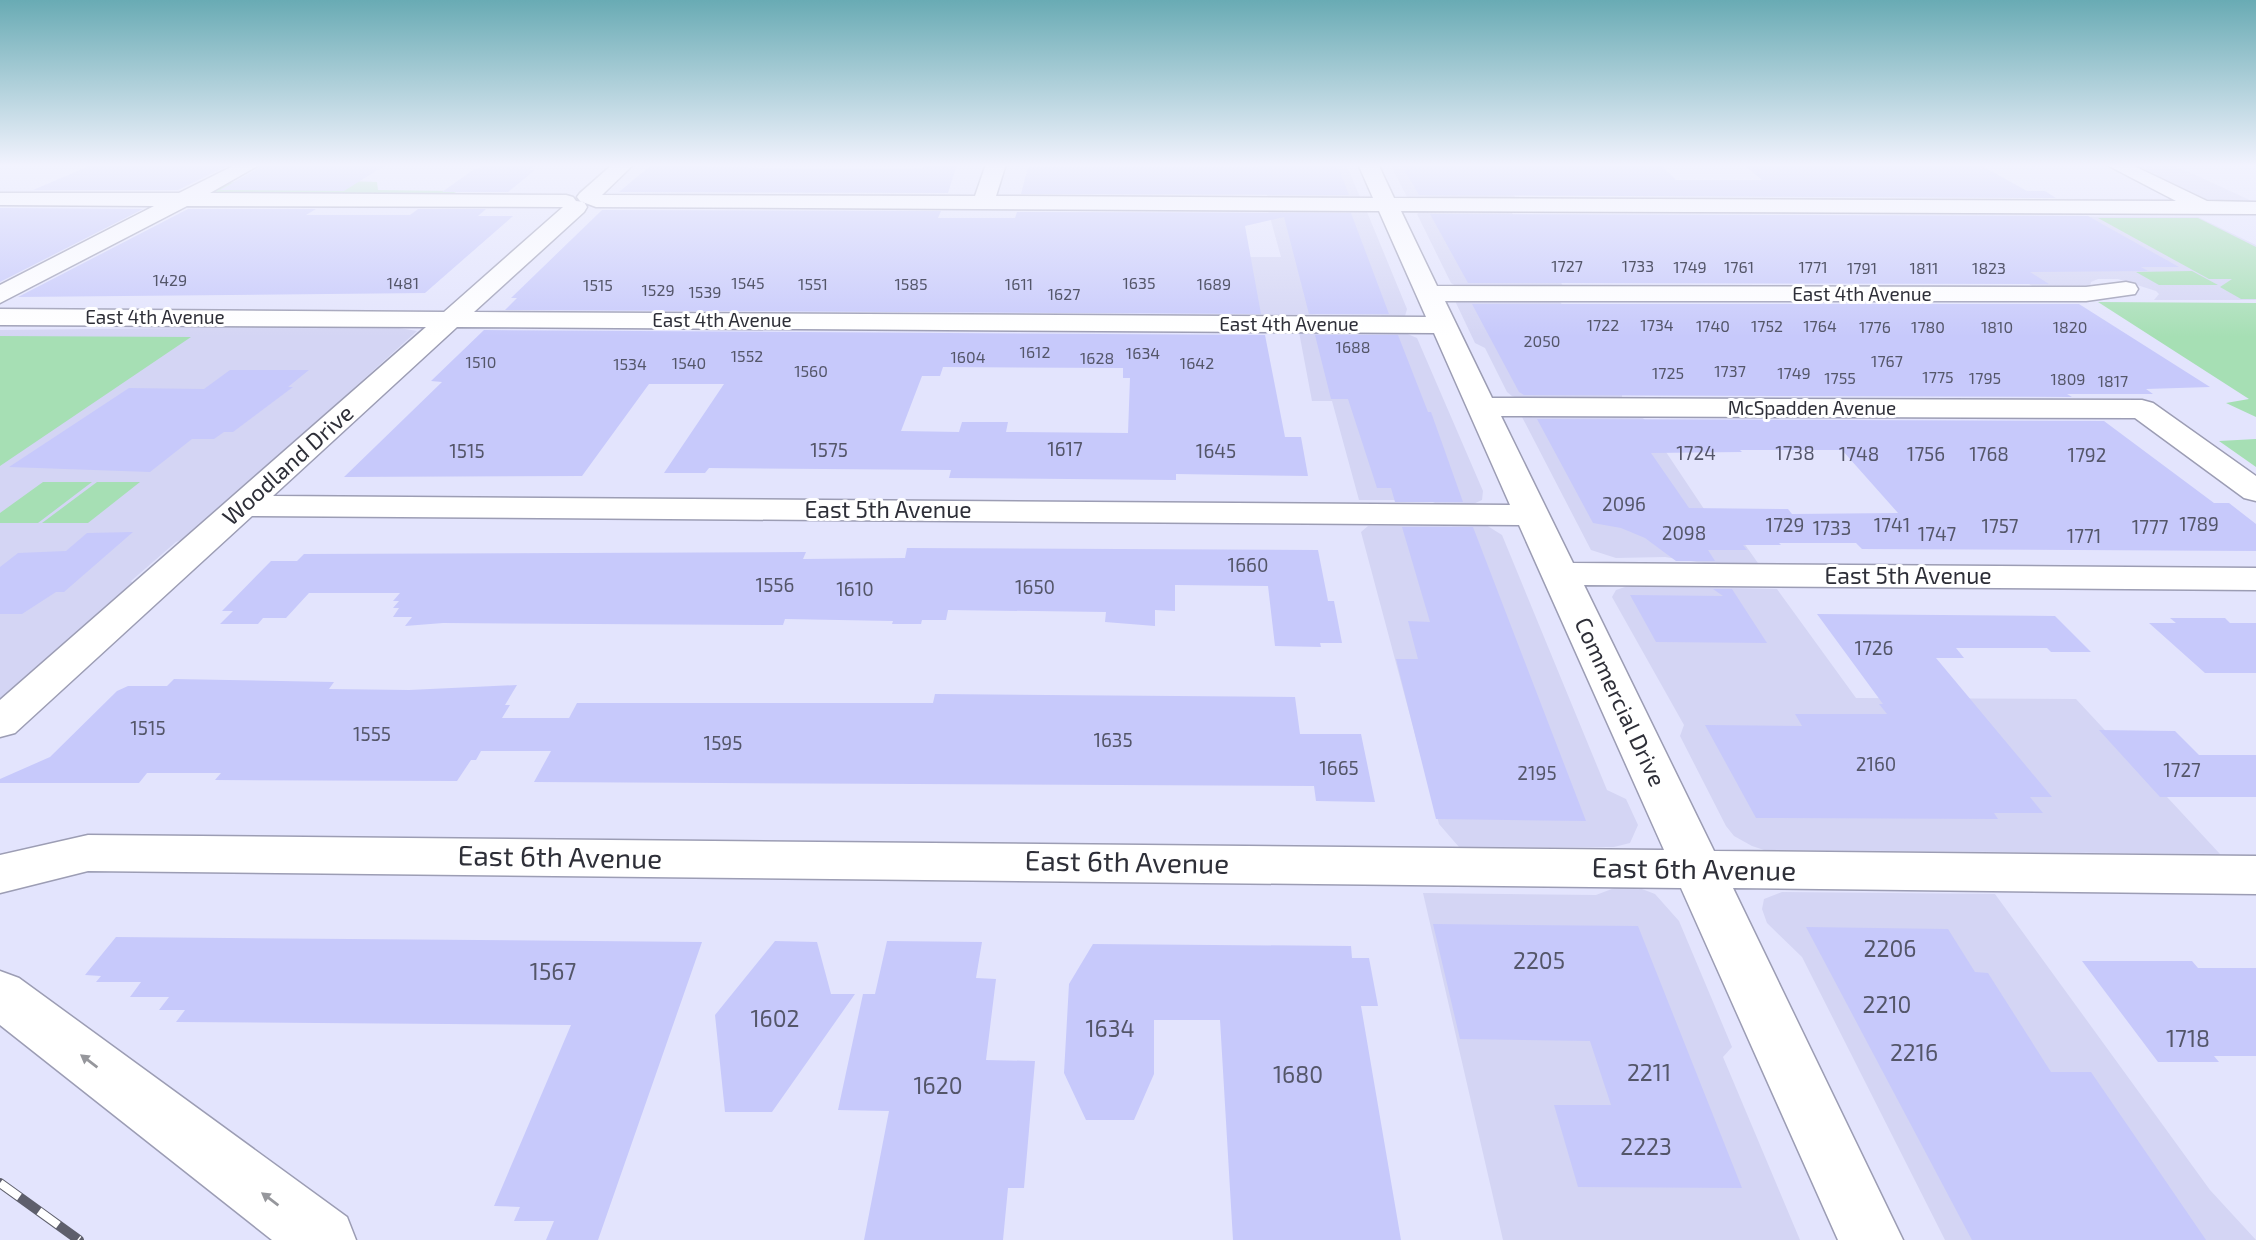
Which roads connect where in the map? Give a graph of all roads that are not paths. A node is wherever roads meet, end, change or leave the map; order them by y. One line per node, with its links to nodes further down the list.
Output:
1 (139, 222): 7 (street)
2 (559, 222): 10 (street, Woodland Drive)
3 (1396, 222): 8 (street, Commercial Drive)
4 (2235, 222): 5 (street)
5 (2256, 232)
6 (2126, 289): 8 (street, East 4th Avenue)
7 (0, 295)
8 (1437, 309): 10 (street, East 4th Avenue); 11 (street, Commercial Drive)
9 (0, 317): 10 (street, East 4th Avenue)
10 (452, 319): 13 (street, Woodland Drive)
11 (1482, 407): 12 (street, McSpadden Avenue); 14 (street, Commercial Drive)
12 (2256, 491)
13 (243, 506): 14 (street, East 5th Avenue); 17 (street, Woodland Drive)
14 (1533, 515): 15 (street, Commercial Drive)
15 (1561, 573): 16 (street, East 5th Avenue); 18 (street, Commercial Drive)
16 (2256, 579)
17 (0, 723)
18 (1697, 870): 19 (street, East 6th Avenue); 20 (street, East 6th Avenue); 23 (street, Commercial Drive)
19 (0, 874)
20 (2256, 875)
21 (0, 994): 22 (street, one-way to 21)
22 (324, 1240)
23 (1871, 1240)

